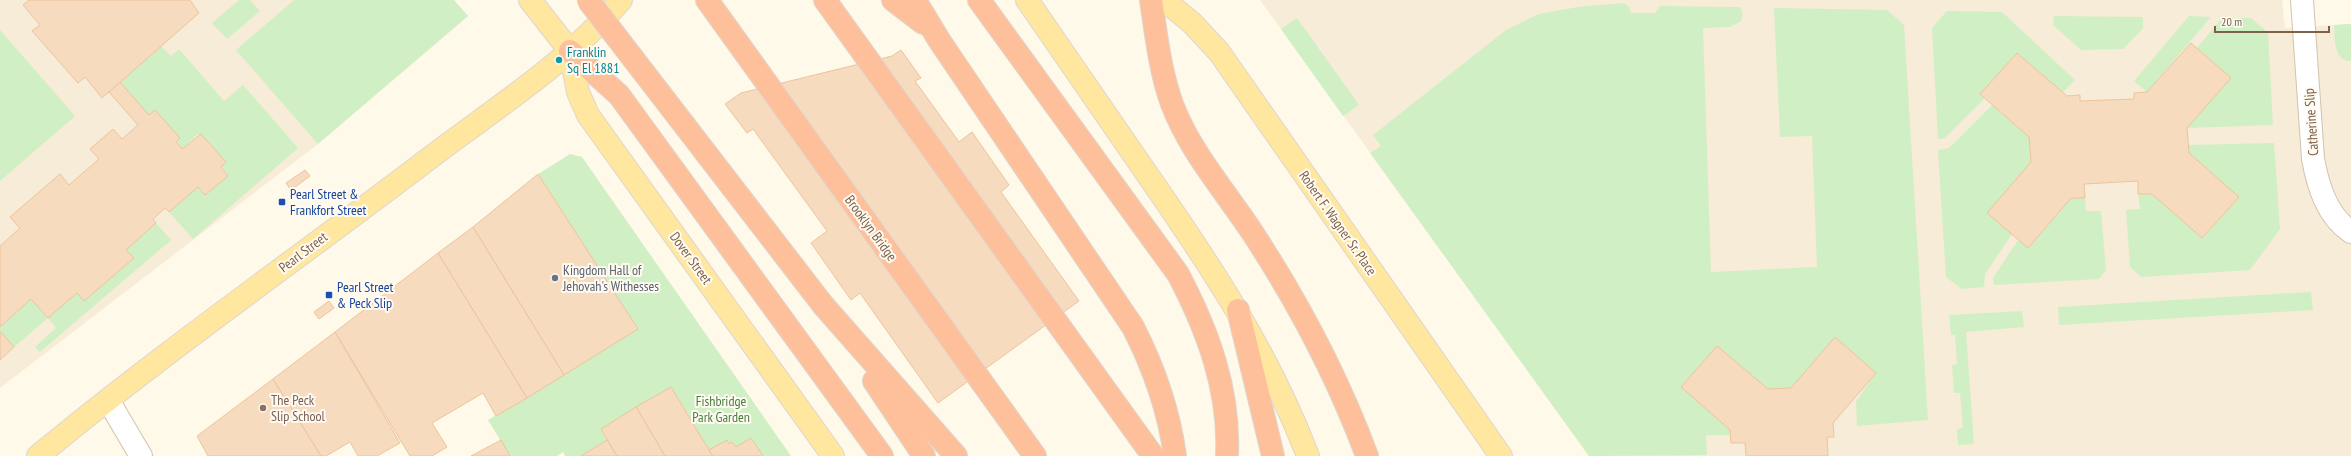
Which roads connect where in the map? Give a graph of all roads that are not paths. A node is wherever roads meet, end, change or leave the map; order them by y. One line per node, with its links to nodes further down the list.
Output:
1 (530, 0): 14 (main road)
2 (588, 0): 16 (highway, bridge)
3 (621, 0): 14 (main road, Pearl Street)
4 (707, 0): 25 (highway, Brooklyn Bridge)
5 (825, 0): 26 (highway)
6 (893, 0): 13 (highway)
7 (915, 0): 13 (highway)
8 (979, 0): 28 (highway)
9 (1027, 0): 17 (main road)
10 (1151, 0): 31 (highway)
11 (1164, 0): 32 (main road, Robert F. Wagner Sr. Place)
12 (2302, 0): 15 (street, Catherine Slip)
13 (939, 40): 27 (highway)
14 (570, 51): 18 (main road, Pearl Street); 19 (highway); 22 (main road, Dover Street)
15 (2351, 232)
16 (823, 305): 23 (highway); 24 (highway)
17 (1238, 310): 29 (highway); 30 (main road)
18 (108, 400): 20 (main road, Pearl Street); 21 (street)
19 (876, 448)
20 (38, 456)
21 (141, 456)
22 (833, 456)
23 (924, 456)
24 (956, 456)
25 (1035, 456)
26 (1153, 456)
27 (1175, 456)
28 (1227, 456)
29 (1273, 456)
30 (1308, 456)
31 (1366, 456)
32 (1502, 456)

